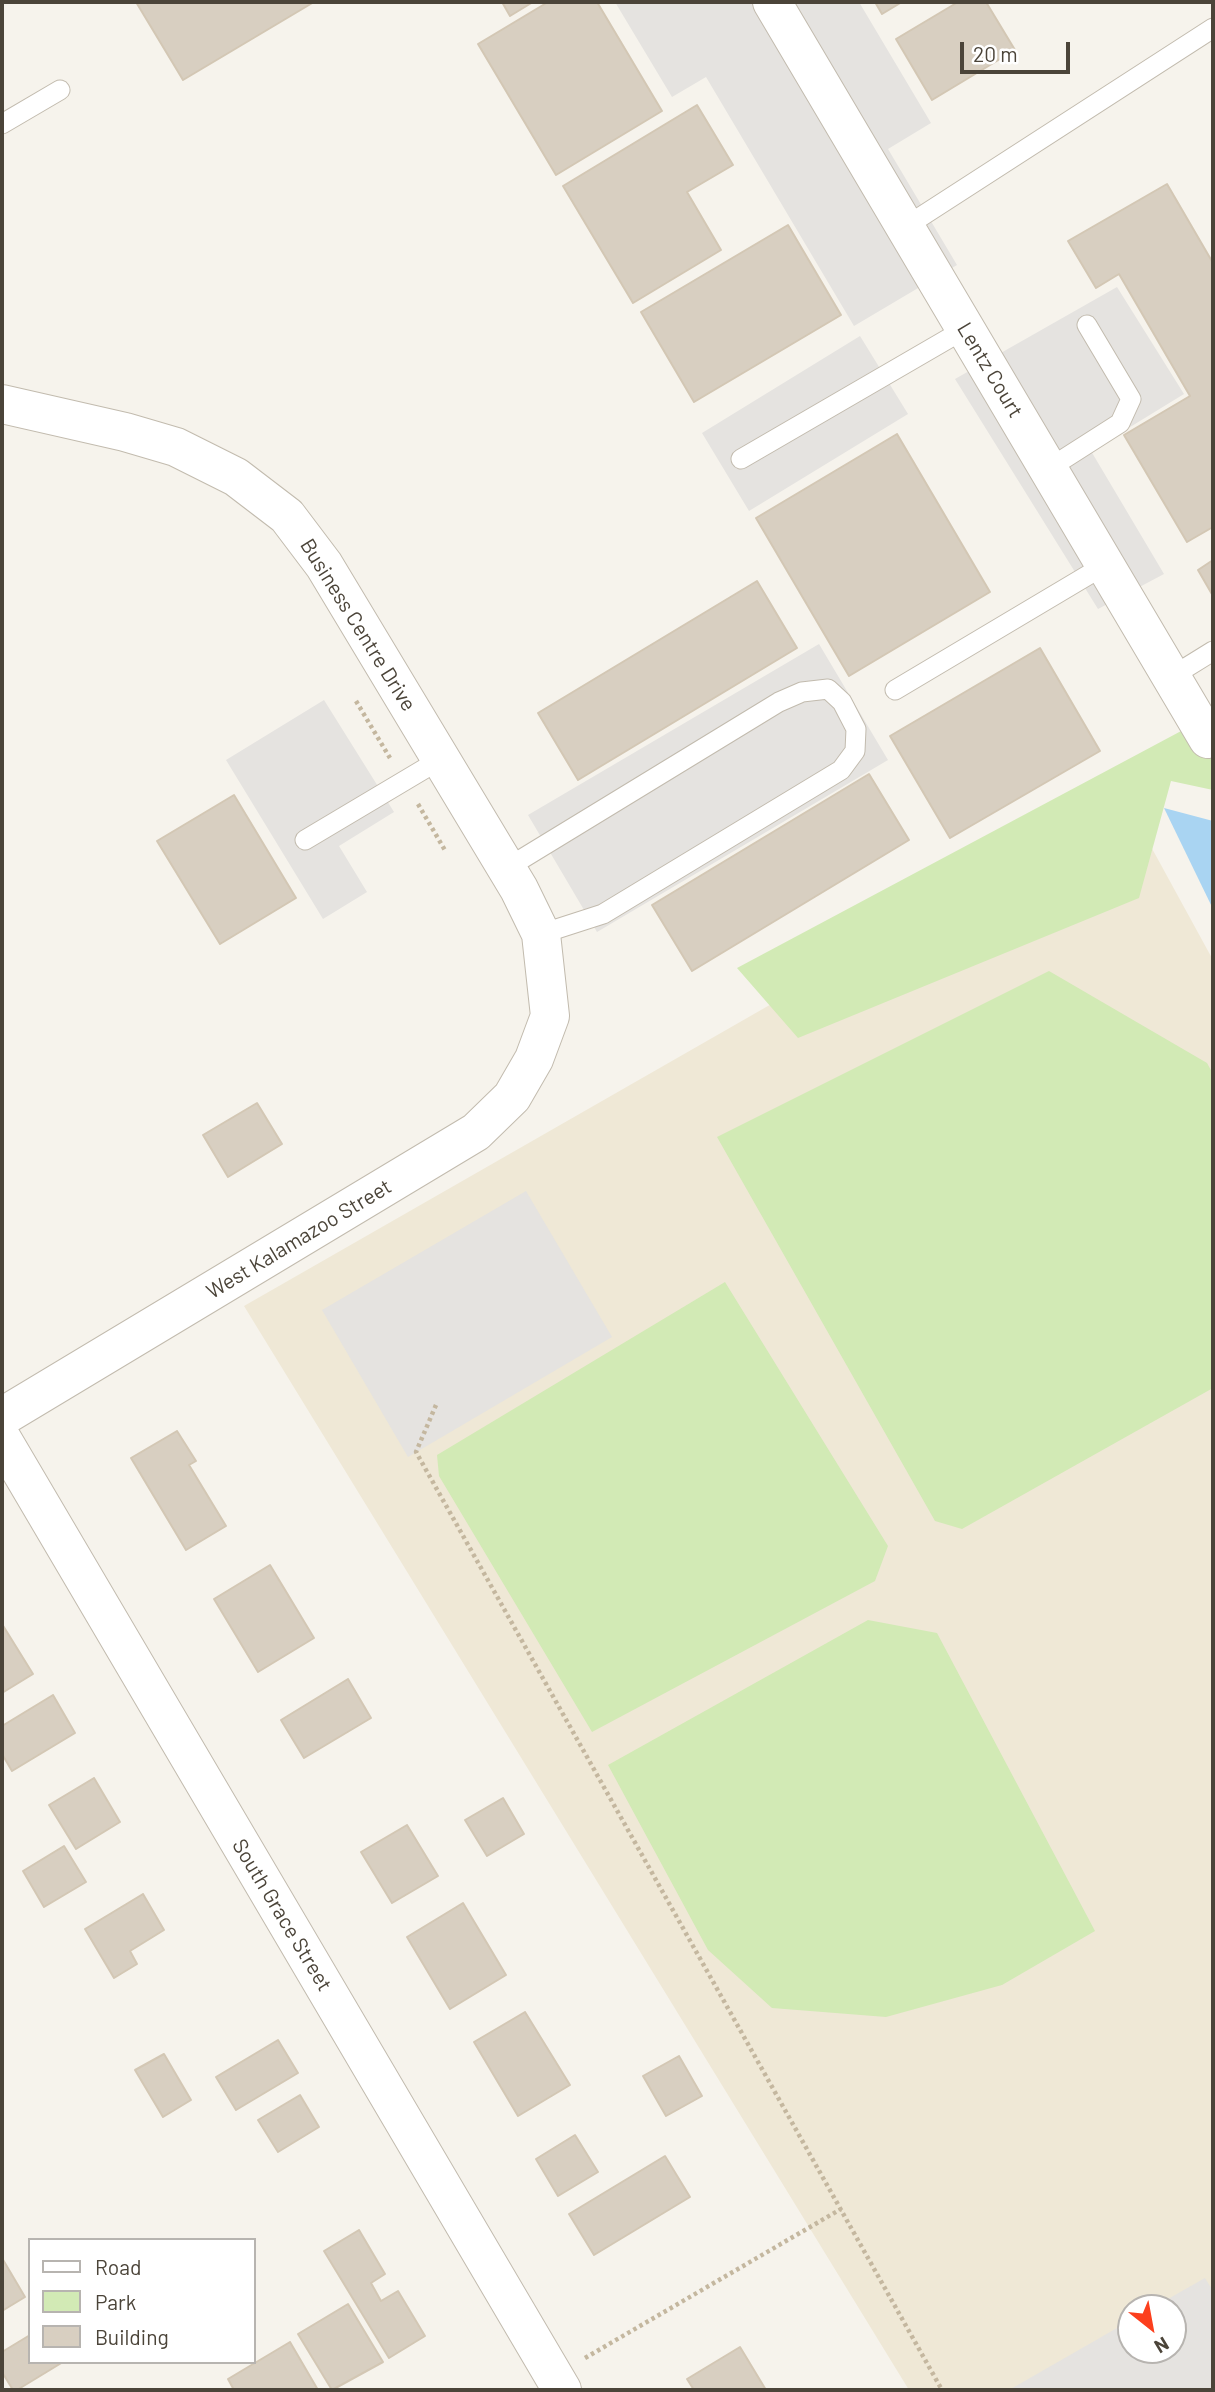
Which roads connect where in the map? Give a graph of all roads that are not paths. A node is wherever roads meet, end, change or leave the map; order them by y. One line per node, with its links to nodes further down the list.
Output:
1 (772, 2): 5 (street, Lentz Court)
2 (1213, 28): 5 (lane)
3 (60, 90): 4 (lane)
4 (2, 124)
5 (905, 227): 7 (street, Lentz Court)
6 (1087, 325): 10 (lane)
7 (965, 329): 9 (lane); 10 (street, Lentz Court)
8 (2, 404): 16 (street, Business Centre Drive)
9 (741, 459)
10 (1048, 469): 11 (street, Lentz Court)
11 (1105, 565): 13 (street, Lentz Court); 14 (lane)
12 (1213, 651): 13 (lane)
13 (1171, 677): 15 (street, Lentz Court)
14 (895, 690)
15 (1208, 739)
16 (441, 759): 17 (lane); 18 (street, Business Centre Drive)
17 (305, 840)
18 (507, 868): 19 (street, Business Centre Drive); 19 (lane)
19 (541, 934): 20 (street, Business Centre Drive)
20 (550, 1016): 21 (street, West Kalamazoo Street)
21 (2, 1418)
22 (2, 1439): 23 (street, South Grace Street)
23 (549, 2386)

